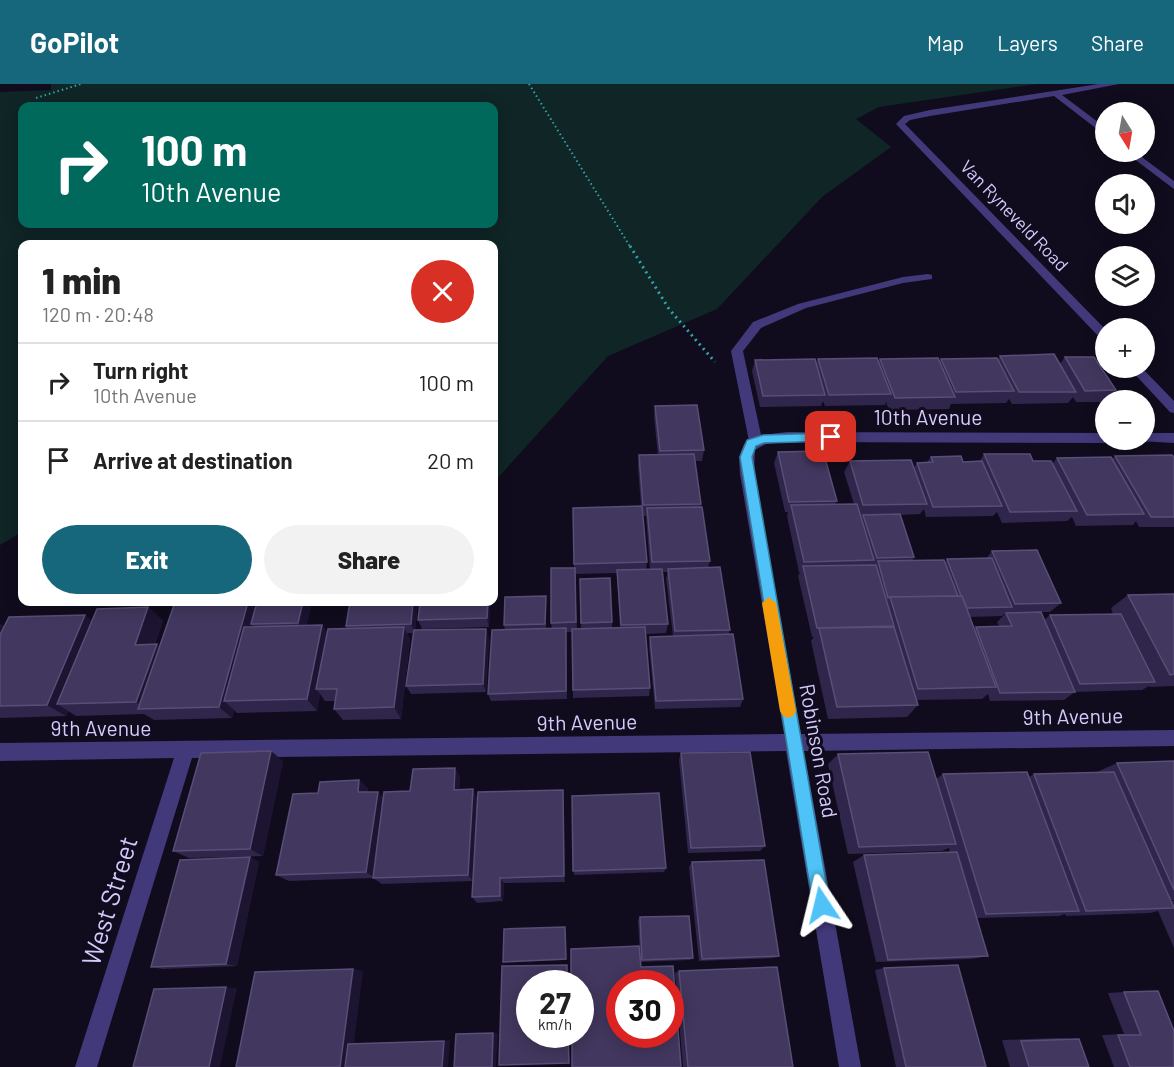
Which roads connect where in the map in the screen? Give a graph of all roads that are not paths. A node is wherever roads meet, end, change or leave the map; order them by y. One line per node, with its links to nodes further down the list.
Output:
1 (1115, 84): 2 (street)
2 (1055, 93): 3 (street); 7 (street, Van Ryneveld Road)
3 (1095, 124)
4 (1143, 162): 5 (street)
5 (1174, 186)
6 (928, 277): 13 (street, Robinson Road)
7 (1095, 326)
8 (1145, 378): 9 (street)
9 (1174, 409)
10 (1095, 438): 13 (street, 10th Avenue)
11 (1155, 438): 12 (street)
12 (1174, 438)
13 (754, 442): 15 (street, Robinson Road)
14 (1174, 738): 15 (street, 9th Avenue)
15 (793, 742): 16 (street, 9th Avenue); 19 (street, Robinson Road)
16 (185, 751): 17 (street, 9th Avenue); 18 (street, West Street)
17 (0, 752)
18 (86, 1067)
19 (850, 1067)

